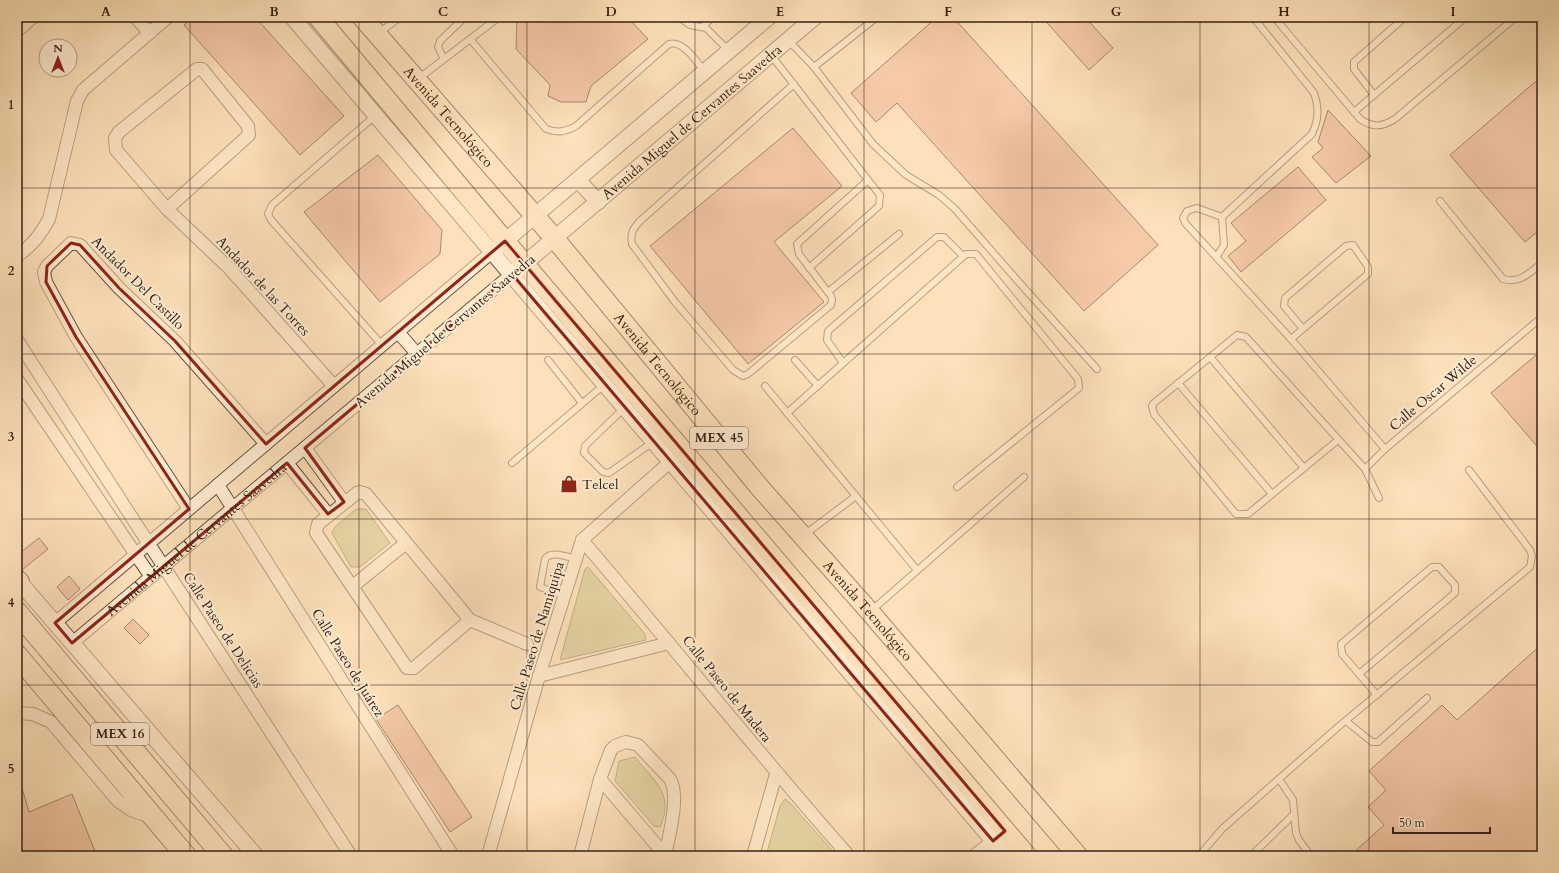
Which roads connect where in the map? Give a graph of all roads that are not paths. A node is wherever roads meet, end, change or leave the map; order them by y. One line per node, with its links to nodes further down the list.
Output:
1 (33, 17): 21 (street)
2 (136, 17): 22 (street)
3 (168, 17): 22 (street)
4 (292, 17): 35 (street)
5 (318, 17): 45 (main road, MEX 45)
6 (362, 17): 23 (main road, Avenida Tecnológico / MEX 45)
7 (400, 17): 23 (lane)
8 (465, 17): 28 (lane)
9 (499, 17): 24 (lane)
10 (679, 17): 20 (lane)
11 (713, 17): 20 (lane)
12 (769, 17): 26 (street, Avenida Miguel de Cervantes Saavedra)
13 (815, 17): 25 (street, Avenida Miguel de Cervantes Saavedra)
14 (877, 17): 29 (lane)
15 (1253, 17): 42 (lane)
16 (1274, 17): 34 (lane)
17 (1405, 17): 33 (lane)
18 (1466, 17): 33 (lane)
19 (1516, 17): 34 (lane)
20 (702, 27): 26 (lane)
21 (17, 31)
22 (150, 33): 46 (street)
23 (378, 34): 31 (main road, Avenida Tecnológico / MEX 45)
24 (470, 39): 28 (lane); 30 (lane)
25 (788, 40): 27 (street, Avenida Miguel de Cervantes Saavedra); 29 (lane)
26 (729, 51): 30 (street, Avenida Miguel de Cervantes Saavedra)
27 (771, 55): 32 (lane); 39 (street, Avenida Miguel de Cervantes Saavedra)
28 (444, 59): 31 (lane)
29 (814, 67): 64 (lane)
30 (705, 71): 36 (street, Avenida Miguel de Cervantes Saavedra)
31 (416, 80): 41 (main road, Avenida Tecnológico / MEX 45)
32 (794, 84): 37 (lane); 52 (lane)
33 (1374, 95): 34 (lane)
34 (1354, 112)
35 (376, 115): 45 (street); 58 (lane)
36 (578, 180): 39 (street); 41 (street, Avenida Miguel de Cervantes Saavedra)
37 (868, 180): 50 (lane); 50 (lane)
38 (1440, 201): 49 (lane)
39 (598, 202): 44 (street, Avenida Miguel de Cervantes Saavedra)
40 (167, 209): 40 (street, Andador de las Torres); 68 (street, Andador de las Torres)
41 (533, 216): 44 (main road, Avenida Tecnológico / MEX 45); 45 (street, Avenida Miguel de Cervantes Saavedra)
42 (1222, 217): 48 (lane); 48 (lane)
43 (899, 234): 52 (lane)
44 (554, 240): 51 (street, Avenida Miguel de Cervantes Saavedra); 96 (main road, Avenida Tecnológico / MEX 45)
45 (498, 247): 51 (main road, MEX 45); 55 (street, Avenida Miguel de Cervantes Saavedra)
46 (17, 256)
47 (963, 256): 63 (lane); 63 (lane); 88 (lane)
48 (1217, 256): 56 (lane)
49 (1542, 263)
50 (809, 268): 52 (lane)
51 (518, 269): 59 (street, Avenida Miguel de Cervantes Saavedra); 67 (street); 127 (main road, MEX 45)
52 (828, 292)
53 (1542, 317): 79 (lane, Calle Oscar Wilde)
54 (1303, 329): 54 (lane); 56 (lane)
55 (398, 332): 58 (street, Avenida Miguel de Cervantes Saavedra); 59 (street)
56 (1291, 339): 79 (lane)
57 (17, 340): 99 (street, Calle Paseo de Delicias)
58 (382, 345): 68 (street, Avenida Miguel de Cervantes Saavedra)
59 (417, 354): 78 (street, Avenida Miguel de Cervantes Saavedra)
60 (1210, 357): 66 (lane); 75 (lane); 83 (lane)
61 (548, 360): 72 (lane)
62 (794, 360): 70 (lane)
63 (843, 363): 70 (lane)
64 (1097, 368)
65 (17, 379): 71 (street)
66 (1178, 383): 89 (lane); 89 (lane)
67 (606, 384): 72 (lane); 73 (street)
68 (334, 386): 77 (street, Avenida Miguel de Cervantes Saavedra)
69 (765, 386): 74 (lane)
70 (818, 386): 74 (lane)
71 (21, 393): 100 (street)
72 (582, 403): 82 (lane)
73 (626, 407): 76 (street); 76 (lane)
74 (787, 413): 90 (lane)
75 (1338, 440): 83 (lane); 84 (lane)
76 (654, 441): 80 (street)
77 (266, 444): 87 (street, Avenida Miguel de Cervantes Saavedra); 93 (street, Andador Del Castillo)
78 (305, 448): 81 (street, Avenida Miguel de Cervantes Saavedra); 92 (street)
79 (1385, 449): 84 (lane, Calle Oscar Wilde)
80 (671, 461): 97 (street); 127 (street)
81 (287, 463): 94 (street, Avenida Miguel de Cervantes Saavedra); 95 (street)
82 (512, 463)
83 (1304, 468): 89 (lane)
84 (1365, 469): 91 (lane)
85 (1469, 470): 118 (lane)
86 (1024, 477): 103 (lane)
87 (218, 485): 93 (street, Avenida Miguel de Cervantes Saavedra); 94 (street, Calle Paseo de Juárez)
88 (957, 487)
89 (1272, 494)
90 (856, 496): 96 (lane); 103 (lane)
91 (1379, 498)
92 (344, 502): 95 (street); 98 (street)
93 (189, 509): 99 (street, Avenida Miguel de Cervantes Saavedra)
94 (232, 509): 102 (street, Avenida Miguel de Cervantes Saavedra); 133 (street, Calle Paseo de Juárez)
95 (328, 514): 106 (street)
96 (802, 536): 109 (main road, Avenida Tecnológico / MEX 45)
97 (582, 540): 101 (street, Calle Paseo de Namiquipa); 112 (street, Calle Paseo de Madera)
98 (406, 543): 106 (street); 110 (street)
99 (148, 544): 100 (street, Avenida Miguel de Cervantes Saavedra); 102 (street, Calle Paseo de Delicias)
100 (135, 555): 104 (street); 111 (street, Avenida Miguel de Cervantes Saavedra)
101 (576, 559): 107 (street, Calle Paseo de Namiquipa); 107 (lane)
102 (164, 566): 104 (street, Avenida Miguel de Cervantes Saavedra); 132 (street, Calle Paseo de Delicias)
103 (917, 570): 109 (lane)
104 (151, 577): 113 (street, Avenida Miguel de Cervantes Saavedra)
105 (18, 580): 111 (street)
106 (353, 586): 110 (street)
107 (564, 596): 117 (street, Calle Paseo de Namiquipa)
108 (17, 612): 130 (highway, MEX 16)
109 (870, 612): 141 (main road, Avenida Tecnológico / MEX 45)
110 (470, 620): 114 (street)
111 (55, 623): 113 (street)
112 (669, 642): 117 (street); 122 (street, Calle Paseo de Madera)
113 (72, 643): 131 (street)
114 (527, 644)
115 (17, 655): 126 (highway, MEX 16)
116 (1360, 674): 116 (lane); 118 (lane)
117 (539, 676): 134 (street, Calle Paseo de Namiquipa)
118 (1377, 695): 121 (lane)
119 (1427, 698): 121 (lane)
120 (17, 712): 126 (street)
121 (1346, 721): 124 (lane)
122 (776, 774): 136 (street); 137 (street, Calle Paseo de Madera)
123 (600, 779): 128 (street); 128 (street); 135 (street)
124 (1279, 779): 125 (lane); 142 (lane)
125 (1294, 814): 143 (lane); 144 (lane)
126 (153, 818): 129 (highway, MEX 16)
127 (999, 836): 138 (street); 139 (street); 140 (main road, MEX 45)
128 (665, 855)
129 (186, 856)
130 (223, 856)
131 (256, 856)
132 (351, 856)
133 (453, 856)
134 (488, 856)
135 (580, 856)
136 (753, 856)
137 (849, 856)
138 (974, 856)
139 (1006, 856)
140 (1027, 856)
141 (1078, 856)
142 (1199, 856)
143 (1251, 856)
144 (1311, 856)

